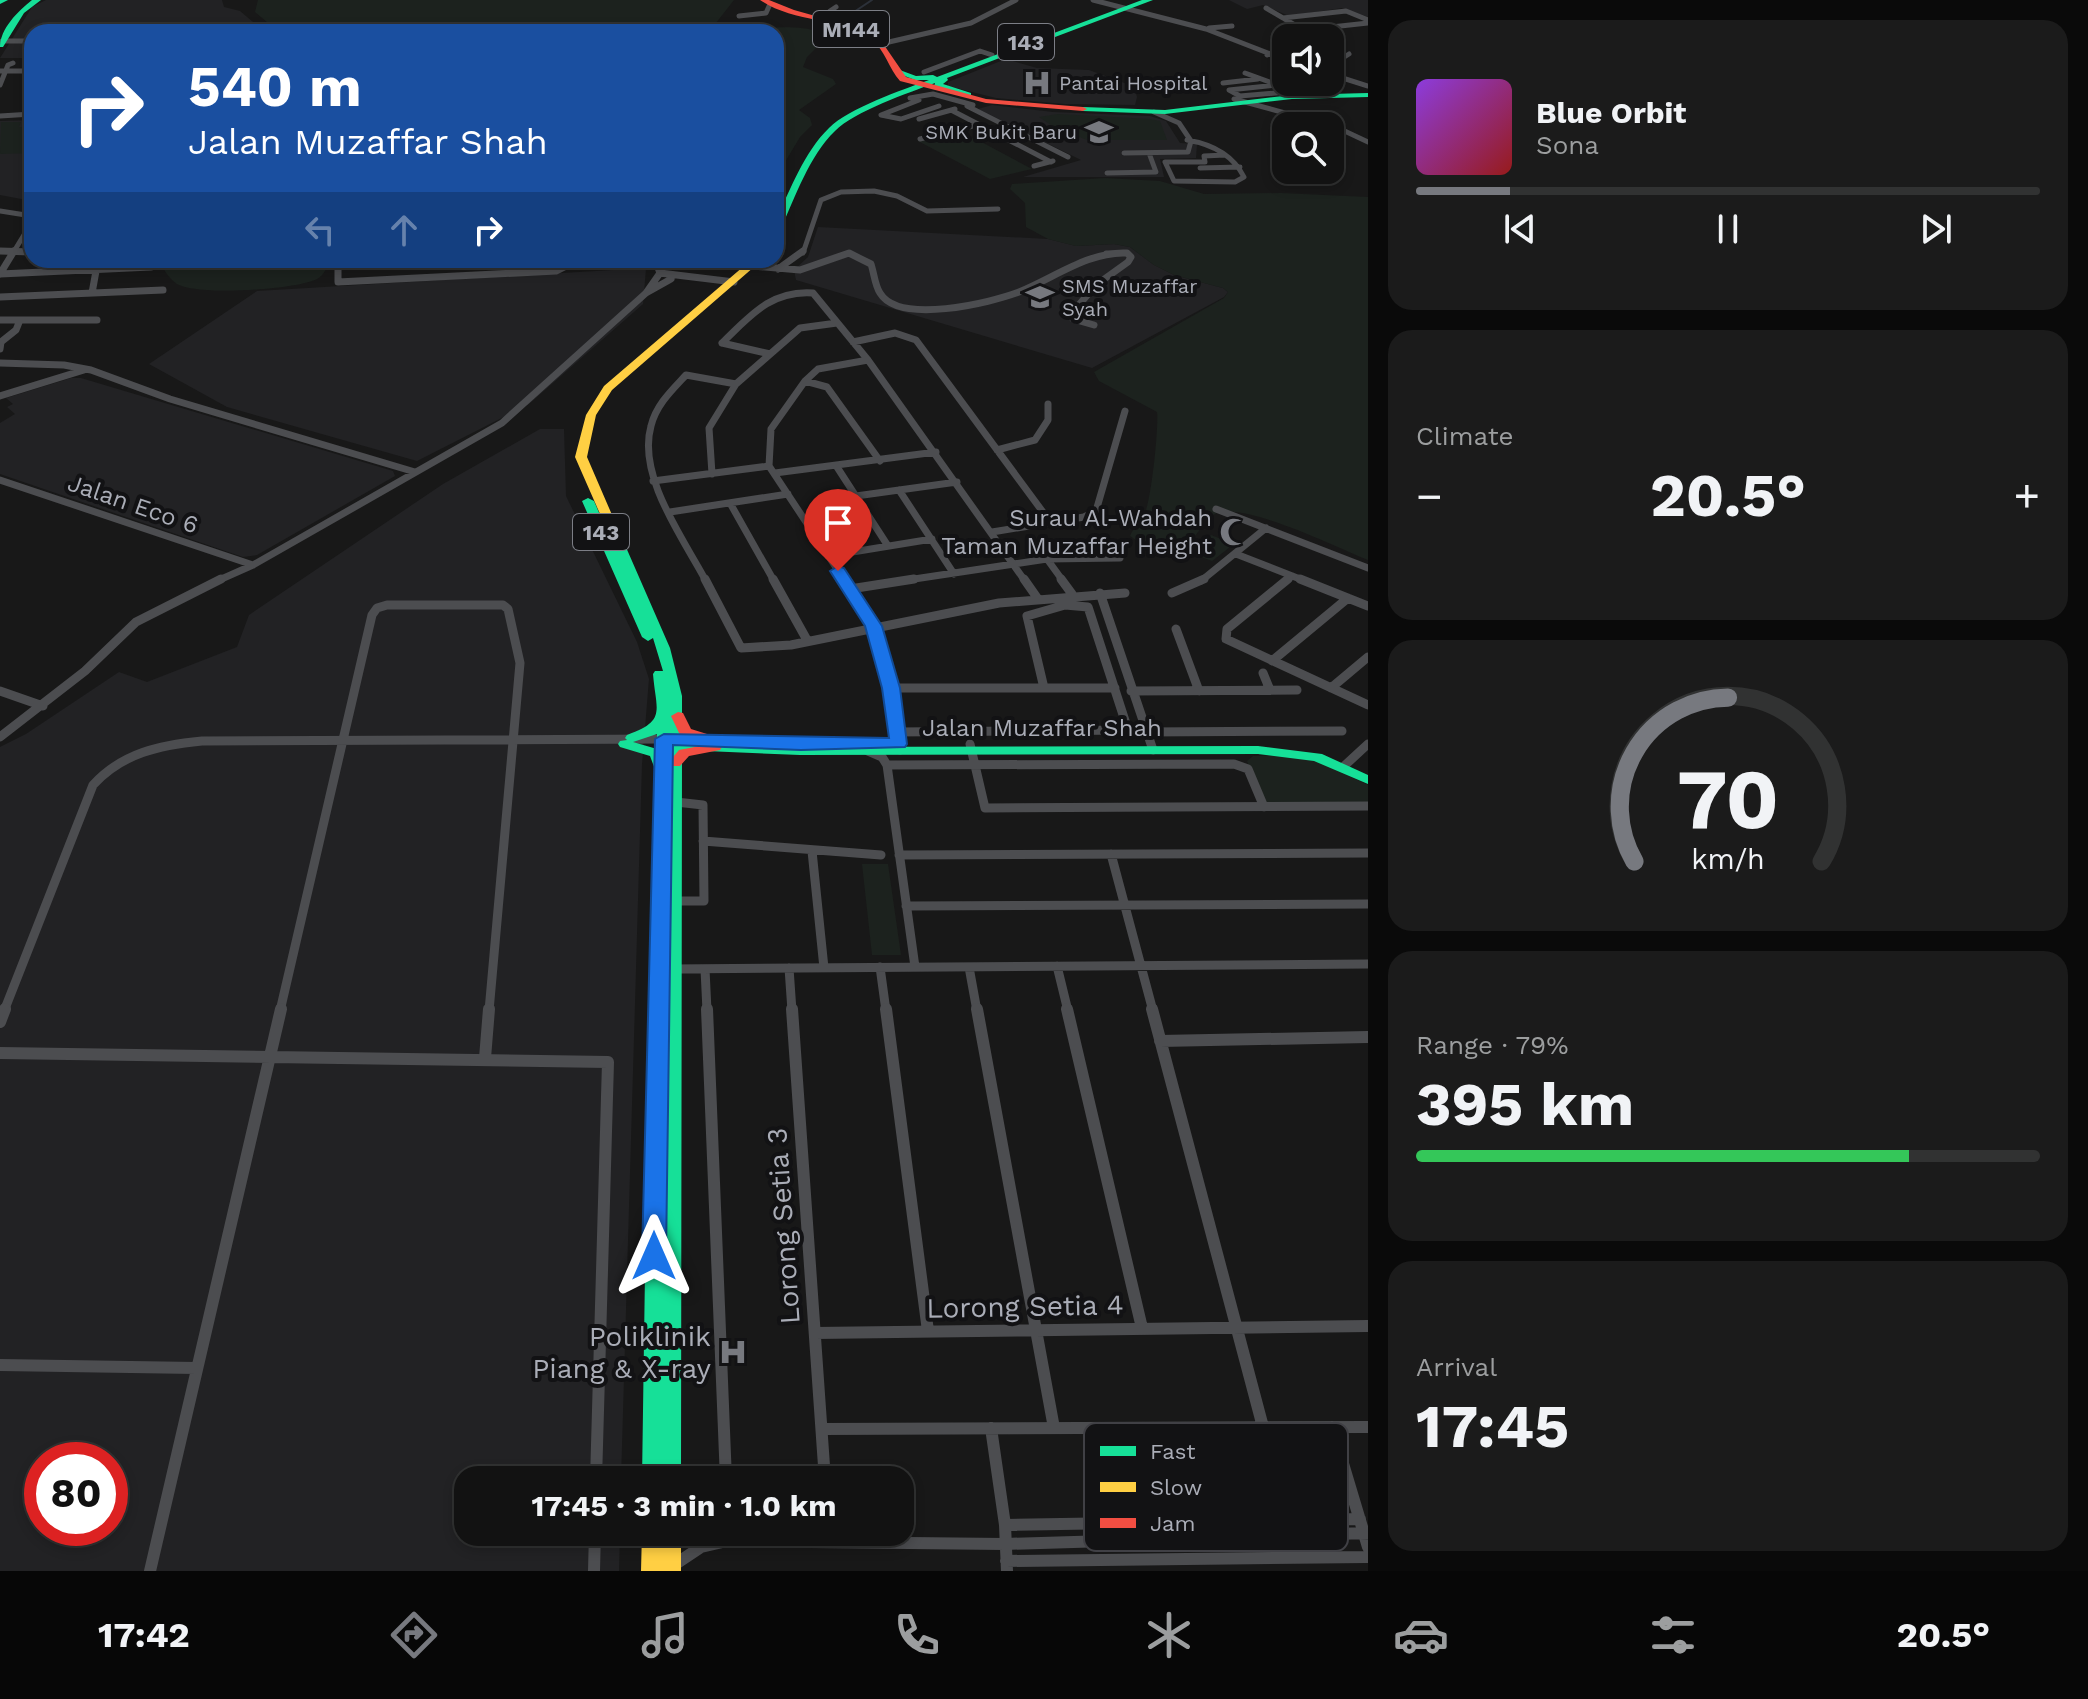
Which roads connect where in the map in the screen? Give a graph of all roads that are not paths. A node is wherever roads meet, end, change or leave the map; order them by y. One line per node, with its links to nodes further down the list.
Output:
1 (37, 0): 18 (main road)
2 (1016, 0): 17 (street)
3 (1093, 0): 5 (street)
4 (768, 1): 8 (street); 17 (main road, M144); 28 (main road, M144)
5 (1126, 6): 6 (main road, 143); 9 (street); 25 (main road, 143); 36 (main road, 143)
6 (1147, 7): 9 (street)
7 (1266, 8): 10 (street)
8 (739, 16)
9 (1162, 16): 15 (street)
10 (1283, 18): 11 (street); 12 (street)
11 (1368, 22): 13 (street)
12 (1294, 24)
13 (1344, 25)
14 (1232, 26): 15 (street)
15 (1206, 29): 21 (street)
16 (24, 42): 18 (street)
17 (889, 42): 28 (main road, M144)
18 (1, 43)
19 (1272, 52): 21 (street)
20 (1349, 54): 23 (street)
21 (1267, 55): 22 (street)
22 (1272, 56)
23 (1344, 57)
24 (13, 63): 26 (street)
25 (974, 66): 36 (main road, 143); 43 (main road)
26 (3, 71): 27 (street); 34 (street)
27 (24, 71)
28 (897, 72): 36 (main road); 36 (main road)
29 (1245, 73): 31 (street)
30 (1344, 78): 37 (street)
31 (1262, 79): 32 (street); 33 (street)
32 (1223, 83)
33 (1272, 83)
34 (0, 85)
35 (1272, 85): 38 (street)
36 (917, 86): 43 (main road); 44 (street); 44 (street); 64 (main road, 143); 67 (main road, 143)
37 (1368, 86)
38 (1272, 94)
39 (1344, 94): 40 (main road)
40 (1368, 94): 42 (main road)
41 (1272, 95): 42 (main road)
42 (1236, 100): 45 (main road); 48 (main road); 55 (street)
43 (970, 101): 44 (street); 46 (main road); 47 (street); 48 (main road); 59 (street)
44 (942, 106): 47 (street)
45 (1187, 106): 46 (main road); 48 (main road)
46 (1116, 109): 48 (main road)
47 (952, 110): 51 (street); 52 (street)
48 (1154, 112): 54 (street)
49 (24, 114): 50 (street)
50 (0, 116)
51 (896, 125)
52 (977, 125): 53 (street); 59 (street)
53 (920, 139)
54 (1189, 141): 57 (street); 58 (street)
55 (1368, 142)
56 (1124, 153): 57 (street)
57 (1149, 153): 63 (street)
58 (1225, 155): 61 (street); 62 (street)
59 (1051, 162): 60 (street)
60 (1034, 166)
61 (1240, 167): 62 (street); 62 (street)
62 (1168, 168)
63 (1107, 173)
64 (784, 195)
65 (998, 209): 73 (street)
66 (0, 211): 68 (street)
67 (784, 212)
68 (24, 215)
69 (24, 235): 71 (street)
70 (0, 251): 71 (street)
71 (14, 251): 72 (street); 82 (street)
72 (24, 252)
73 (784, 265)
74 (134, 268): 81 (street)
75 (338, 268): 76 (street)
76 (562, 268)
77 (657, 268): 83 (street)
78 (743, 268): 85 (main road, 143)
79 (773, 268): 80 (street)
80 (778, 269): 94 (street)
81 (100, 270): 82 (street); 87 (street)
82 (0, 274)
83 (658, 275): 84 (street); 85 (street); 88 (street)
84 (671, 279): 85 (street); 88 (street)
85 (726, 283): 161 (main road, 143)
86 (163, 290): 87 (street)
87 (92, 293): 89 (street)
88 (646, 293): 111 (street)
89 (0, 297)
90 (0, 320): 91 (street)
91 (20, 320): 92 (street); 96 (street)
92 (97, 320)
93 (837, 323): 95 (street); 97 (street); 97 (street)
94 (1094, 325)
95 (853, 342): 98 (street); 106 (street)
96 (0, 349)
97 (770, 354): 102 (street)
98 (868, 360): 101 (street); 107 (street)
99 (0, 363): 100 (street)
100 (87, 369): 103 (street); 111 (street)
101 (805, 381): 108 (street); 110 (street)
102 (736, 384): 112 (street); 114 (street)
103 (0, 396)
104 (1048, 404): 106 (street)
105 (1125, 411): 122 (street)
106 (997, 450): 122 (street)
107 (936, 452): 108 (street); 115 (street)
108 (880, 461): 109 (street)
109 (837, 467): 110 (street); 118 (street)
110 (772, 470): 112 (street); 117 (street)
111 (415, 472): 132 (street)
112 (712, 474): 114 (street)
113 (0, 480): 132 (street, Jalan Eco 6)
114 (653, 481): 121 (street)
115 (957, 482): 116 (street); 124 (street)
116 (899, 490): 118 (street); 125 (street)
117 (788, 494): 119 (street); 128 (street)
118 (856, 496): 126 (street)
119 (730, 503): 121 (street); 146 (street)
120 (1216, 509): 123 (street)
121 (670, 512): 146 (street)
122 (1051, 523): 124 (street)
123 (1266, 528): 127 (street); 133 (street)
124 (992, 532): 131 (street)
125 (932, 539): 126 (street); 134 (street)
126 (888, 546): 128 (street)
127 (1236, 554): 135 (street); 139 (street)
128 (828, 556): 136 (street)
129 (1120, 558): 130 (street)
130 (1047, 559): 131 (street); 140 (street)
131 (1013, 564): 134 (street); 142 (street)
132 (253, 565): 160 (street)
133 (1368, 568)
134 (954, 574): 136 (street)
135 (1292, 576): 141 (street); 148 (street)
136 (850, 589): 144 (street)
137 (1100, 593): 138 (street); 140 (street); 157 (street)
138 (1125, 593)
139 (1172, 593)
140 (1072, 594): 142 (street)
141 (1348, 598): 143 (street); 148 (street)
142 (1038, 599): 144 (street)
143 (1368, 606)
144 (874, 626): 146 (street); 150 (street)
145 (1176, 629): 158 (street)
146 (807, 640)
147 (1368, 657): 153 (street)
148 (1272, 661): 153 (street)
149 (1263, 673): 154 (street)
150 (891, 688): 151 (street); 168 (street)
151 (1044, 688): 152 (street); 152 (street)
152 (1115, 688): 168 (street)
153 (1331, 688): 159 (street)
154 (1270, 690): 155 (street); 158 (street)
155 (1297, 690)
156 (0, 691): 160 (street)
157 (1131, 691): 158 (street); 169 (street)
158 (1199, 691)
159 (1368, 705)
160 (43, 706): 163 (street)
161 (670, 714): 165 (main road); 167 (main road, 143); 170 (main road)
162 (1342, 731): 169 (street)
163 (0, 737)
164 (344, 740): 166 (street); 166 (street); 203 (street); 207 (street)
165 (628, 741): 166 (street); 167 (street); 178 (main road)
166 (514, 742): 208 (street)
167 (669, 742): 170 (main road, Jalan Muzaffar Shah); 174 (main road, 143); 178 (main road, 143)
168 (898, 742): 170 (main road, Jalan Muzaffar Shah); 172 (main road, Jalan Muzaffar Shah); 173 (main road, Jalan Muzaffar Shah)
169 (1149, 742): 173 (main road, Jalan Muzaffar Shah); 175 (main road, Jalan Muzaffar Shah)
170 (716, 744): 172 (main road, Jalan Muzaffar Shah); 174 (main road)
171 (1368, 744): 175 (street)
172 (866, 751): 176 (street)
173 (972, 754): 176 (street); 182 (street); 182 (street)
174 (675, 763): 180 (main road, 143)
175 (1346, 764): 177 (main road, Jalan Muzaffar Shah); 179 (main road, Jalan Muzaffar Shah)
176 (887, 765): 188 (street)
177 (1368, 772)
178 (663, 775): 201 (main road, 143)
179 (1368, 780)
180 (676, 802): 183 (street); 189 (main road, 143)
181 (1368, 806): 182 (street)
182 (1264, 807)
183 (703, 841): 184 (street); 189 (street)
184 (812, 851): 187 (street); 200 (street)
185 (1368, 853): 186 (street)
186 (1111, 854): 188 (street); 191 (street)
187 (881, 855)
188 (899, 855): 192 (street)
189 (675, 901): 201 (main road, 143)
190 (1368, 904): 191 (street)
191 (1124, 905): 192 (street); 194 (street)
192 (906, 906): 197 (street)
193 (1368, 964): 194 (street)
194 (1140, 965): 195 (street); 205 (street)
195 (1057, 966): 198 (street); 211 (street)
196 (880, 967): 197 (street); 200 (street); 213 (street)
197 (915, 967): 198 (street)
198 (969, 967): 212 (street)
199 (789, 968): 200 (street); 202 (street); 214 (street, Lorong Setia 3)
200 (824, 968)
201 (666, 969): 202 (street); 223 (main road, 143); 224 (main road, 143)
202 (705, 969): 225 (street)
203 (0, 1022)
204 (1368, 1037): 205 (street)
205 (1160, 1041): 210 (street)
206 (0, 1053): 207 (street)
207 (270, 1057): 208 (street); 216 (street)
208 (485, 1058): 222 (street)
209 (1368, 1326): 210 (street, Lorong Setia 4)
210 (1236, 1327): 211 (street, Lorong Setia 4); 217 (street)
211 (1142, 1328): 212 (street, Lorong Setia 4)
212 (1036, 1330): 213 (street, Lorong Setia 4); 219 (street)
213 (928, 1331): 214 (street, Lorong Setia 4)
214 (815, 1333): 221 (street, Lorong Setia 3)
215 (0, 1365): 216 (street)
216 (196, 1368): 243 (street)
217 (1262, 1423)
218 (991, 1428): 219 (street); 221 (street); 231 (street)
219 (1054, 1428): 220 (street)
220 (1084, 1428)
221 (822, 1429): 226 (street, Lorong Setia 3)
222 (596, 1466)
223 (652, 1466)
224 (671, 1466)
225 (726, 1466)
226 (824, 1466)
227 (1348, 1480): 229 (street)
228 (1348, 1519): 229 (street)
229 (1360, 1519): 232 (street)
230 (1084, 1524): 231 (street)
231 (1005, 1525): 235 (street)
232 (1367, 1538)
233 (914, 1540): 235 (street)
234 (1084, 1543): 235 (street)
235 (1005, 1544): 241 (street)
236 (595, 1546): 244 (street)
237 (652, 1546): 245 (main road)
238 (671, 1546): 242 (main road)
239 (704, 1546): 242 (street)
240 (1368, 1557): 241 (street)
241 (1006, 1566)
242 (671, 1570)
243 (150, 1571)
244 (594, 1571)
245 (651, 1571)

